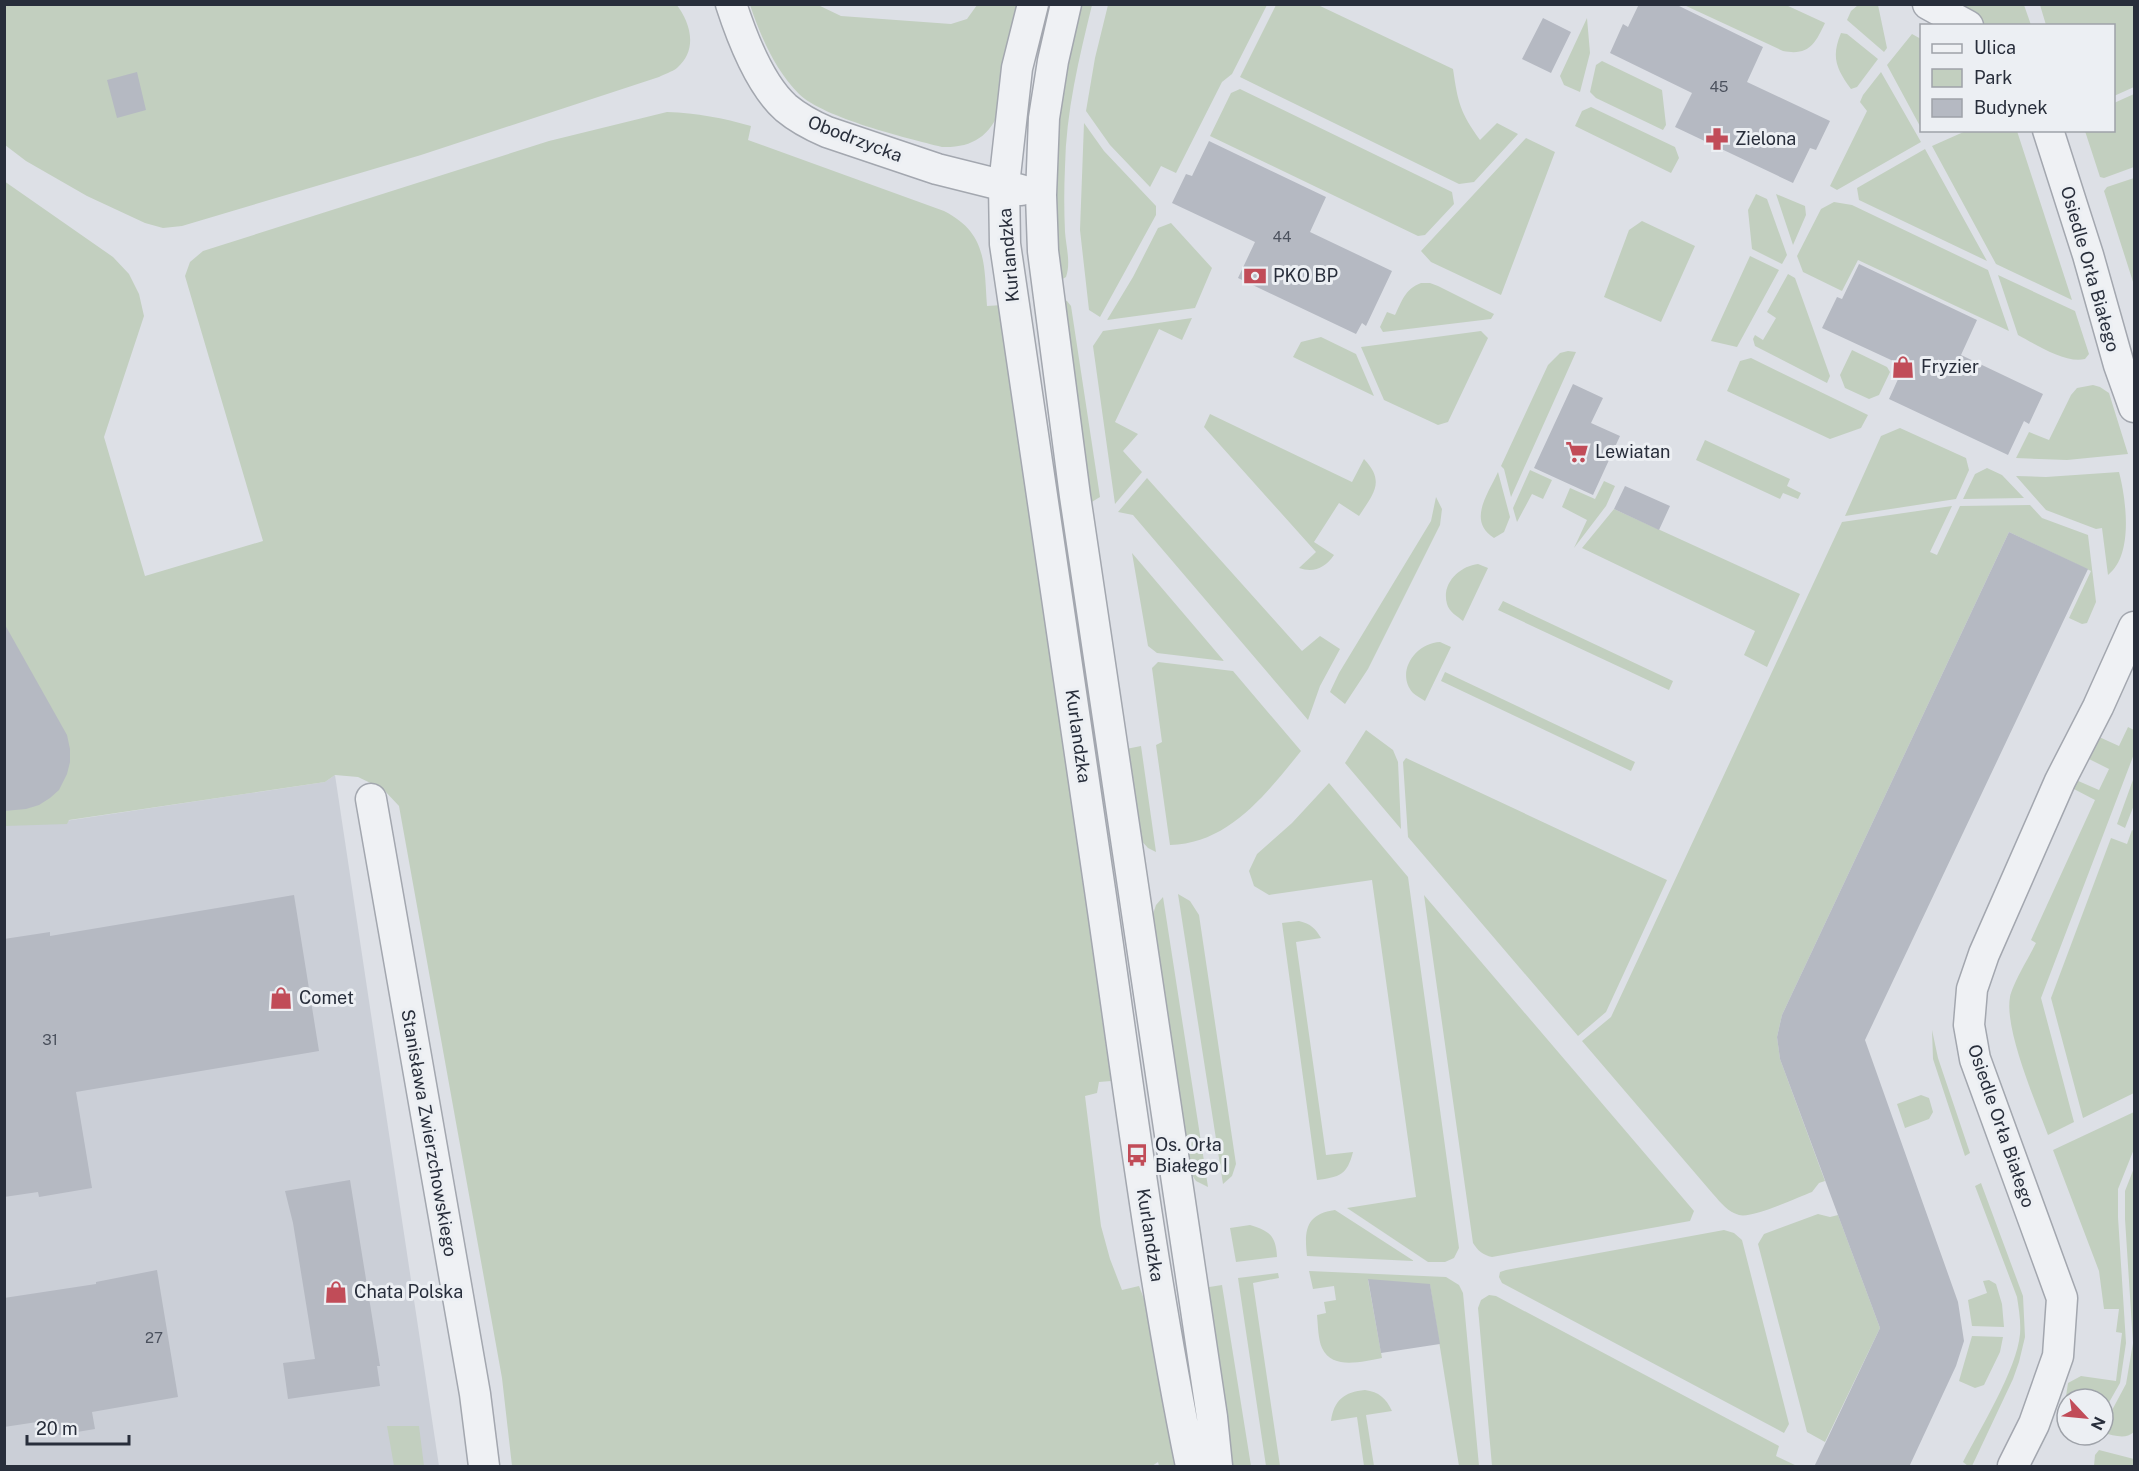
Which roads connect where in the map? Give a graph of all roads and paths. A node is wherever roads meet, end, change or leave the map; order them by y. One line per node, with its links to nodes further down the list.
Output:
1 (731, 4): 7 (street, Obodrzycka)
2 (1034, 4): 7 (street, Kurlandzka)
3 (1066, 4): 8 (street, Kurlandzka)
4 (1928, 4): 5 (street)
5 (1964, 24)
6 (2049, 132): 9 (street, Osiedle Orła Białego)
7 (1004, 185): 8 (street, Obodrzycka); 13 (street, Kurlandzka)
8 (1041, 195): 14 (street, Kurlandzka)
9 (2134, 407)
10 (2134, 627): 15 (street, Osiedle Orła Białego)
11 (371, 799): 12 (street, Stanisława Zwierzchowskiego)
12 (484, 1467)
13 (1191, 1467)
14 (1217, 1467)
15 (2013, 1467)

